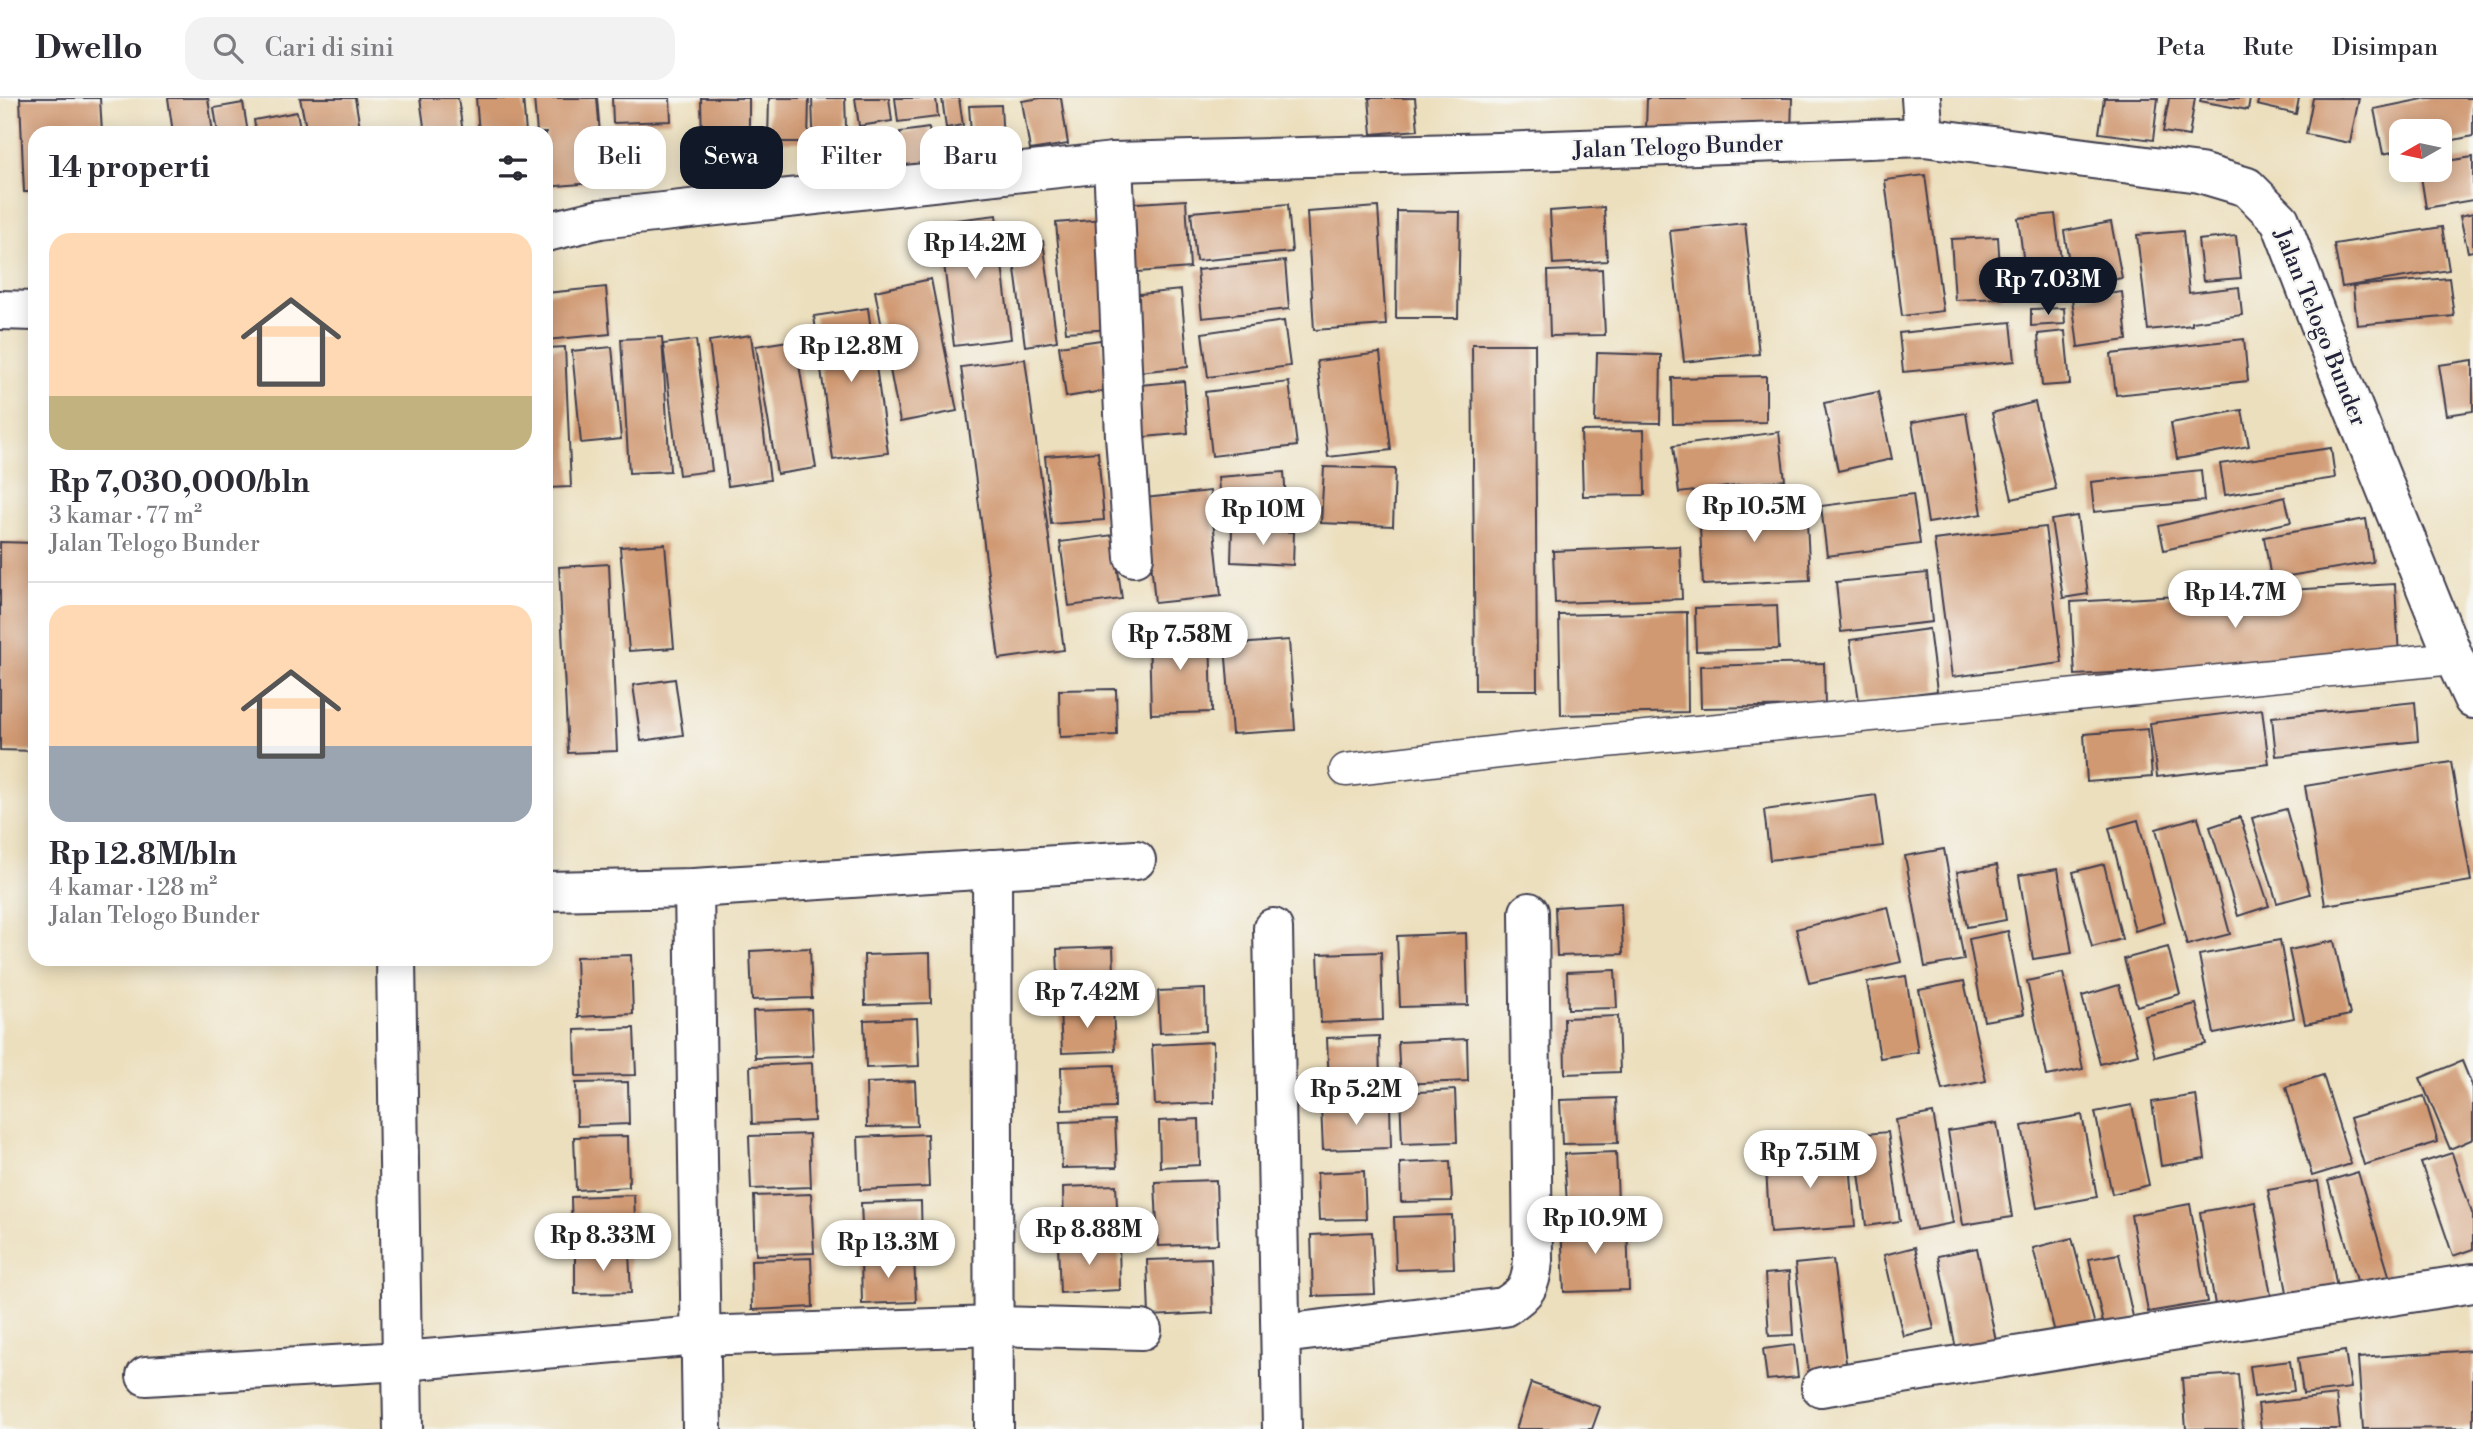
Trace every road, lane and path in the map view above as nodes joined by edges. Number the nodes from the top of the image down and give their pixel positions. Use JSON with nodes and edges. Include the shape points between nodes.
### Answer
{"nodes":[{"id":1,"x":1922,"y":98,"type":"edge"},
{"id":2,"x":1924,"y":137,"type":"junction"},
{"id":3,"x":1112,"y":162,"type":"junction"},
{"id":4,"x":553,"y":230,"type":"edge"},
{"id":5,"x":0,"y":310,"type":"edge"},
{"id":6,"x":28,"y":312,"type":"edge"},
{"id":7,"x":1134,"y":557,"type":"dead end"},
{"id":8,"x":2454,"y":658,"type":"junction"},
{"id":9,"x":2473,"y":699,"type":"edge"},
{"id":10,"x":1346,"y":770,"type":"dead end"},
{"id":11,"x":1136,"y":859,"type":"dead end"},
{"id":12,"x":992,"y":869,"type":"junction"},
{"id":13,"x":694,"y":888,"type":"junction"},
{"id":14,"x":553,"y":891,"type":"edge"},
{"id":15,"x":1529,"y":912,"type":"dead end"},
{"id":16,"x":1273,"y":928,"type":"dead end"},
{"id":17,"x":396,"y":966,"type":"edge"},
{"id":18,"x":2473,"y":1283,"type":"edge"},
{"id":19,"x":994,"y":1326,"type":"junction"},
{"id":20,"x":1142,"y":1330,"type":"dead end"},
{"id":21,"x":1282,"y":1334,"type":"junction"},
{"id":22,"x":699,"y":1336,"type":"junction"},
{"id":23,"x":402,"y":1360,"type":"junction"},
{"id":24,"x":146,"y":1376,"type":"dead end"},
{"id":25,"x":1821,"y":1387,"type":"dead end"},
{"id":26,"x":403,"y":1429,"type":"edge"},
{"id":27,"x":702,"y":1429,"type":"edge"},
{"id":28,"x":994,"y":1429,"type":"edge"},
{"id":29,"x":1282,"y":1429,"type":"edge"}],
"edges":[{"from":1,"to":2,"type":"street"},
{"from":2,"to":3,"type":"street","name":"Jalan Telogo Bunder"},
{"from":2,"to":8,"type":"street","name":"Jalan Telogo Bunder","via":[[2200,173],[2247,187],[2280,220]]},
{"from":3,"to":4,"type":"street","name":"Jalan Telogo Bunder","via":[[600,219]]},
{"from":3,"to":7,"type":"street"},
{"from":5,"to":6,"type":"street"},
{"from":8,"to":9,"type":"street","name":"Jalan Telogo Bunder"},
{"from":8,"to":10,"type":"lane"},
{"from":11,"to":12,"type":"street"},
{"from":12,"to":13,"type":"street"},
{"from":12,"to":19,"type":"street"},
{"from":13,"to":14,"type":"street"},
{"from":13,"to":22,"type":"street"},
{"from":15,"to":21,"type":"street","via":[[1533,1259],[1531,1279],[1522,1296],[1504,1307]]},
{"from":16,"to":21,"type":"street"},
{"from":17,"to":23,"type":"street"},
{"from":18,"to":25,"type":"street"},
{"from":19,"to":20,"type":"street"},
{"from":19,"to":22,"type":"street"},
{"from":19,"to":28,"type":"street"},
{"from":21,"to":29,"type":"street"},
{"from":22,"to":23,"type":"street"},
{"from":22,"to":27,"type":"street"},
{"from":23,"to":24,"type":"street"},
{"from":23,"to":26,"type":"street"}]}
